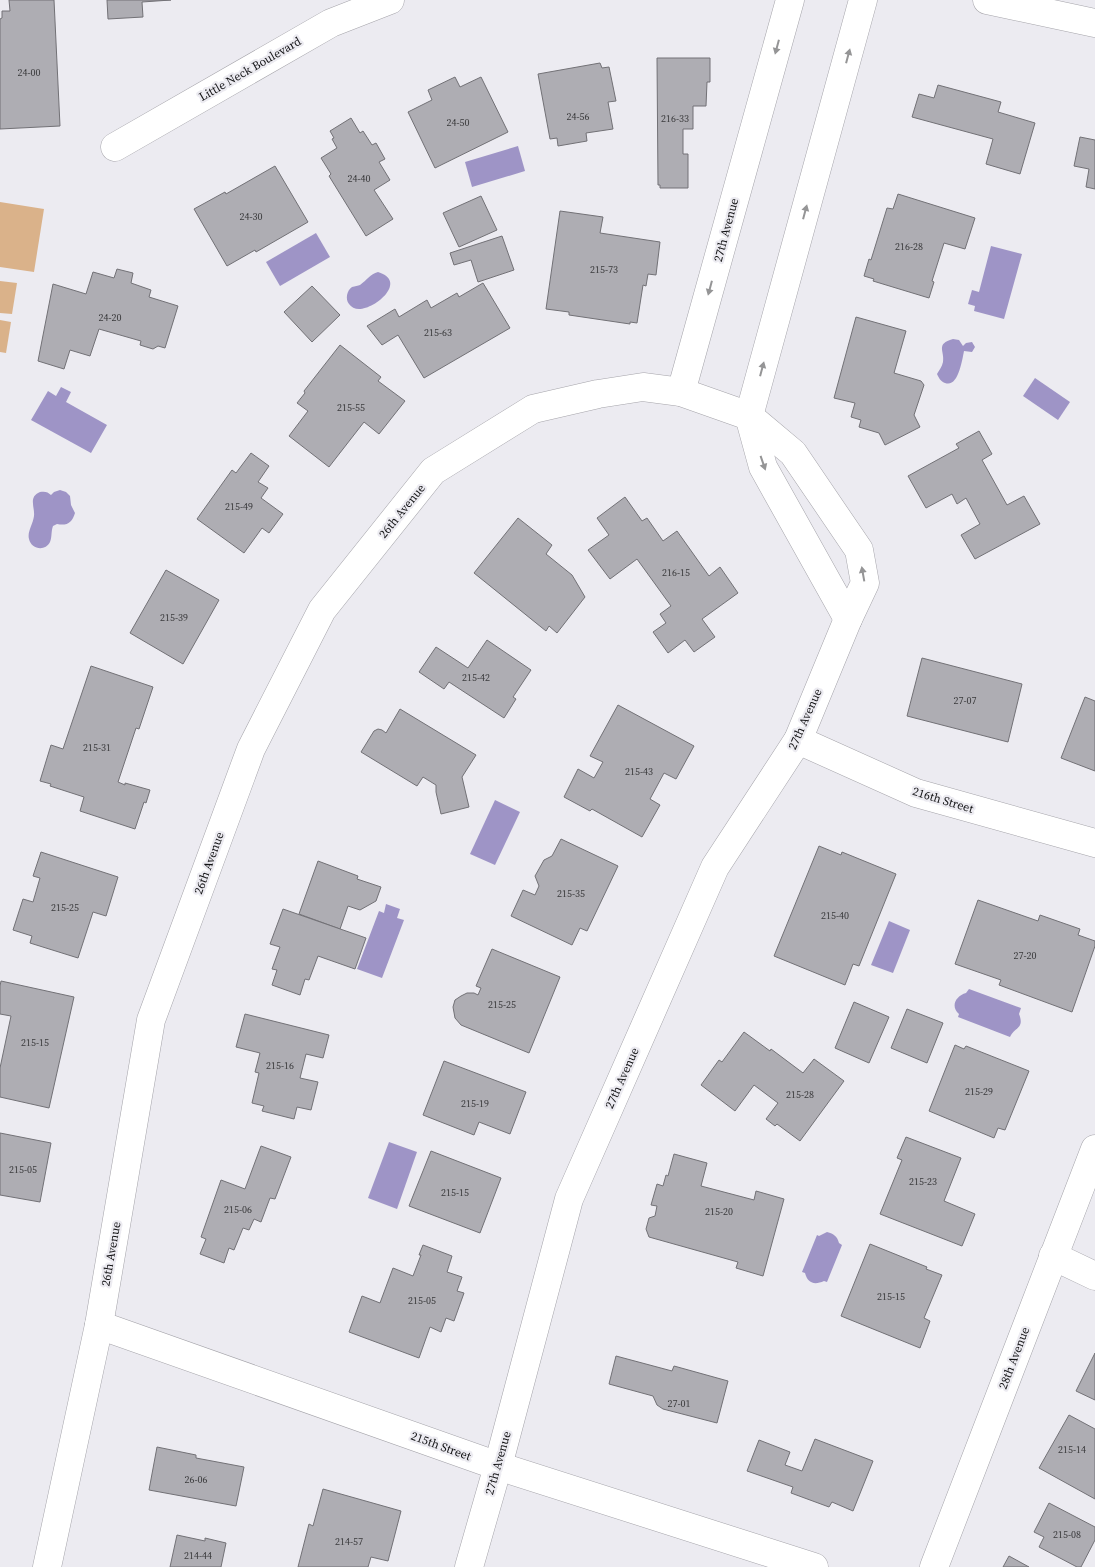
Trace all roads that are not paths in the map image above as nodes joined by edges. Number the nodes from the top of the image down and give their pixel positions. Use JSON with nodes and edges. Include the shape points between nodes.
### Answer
{"nodes":[{"id":1,"x":390,"y":0,"type":"edge"},
{"id":2,"x":790,"y":0,"type":"edge"},
{"id":3,"x":863,"y":0,"type":"edge"},
{"id":4,"x":988,"y":0,"type":"edge"},
{"id":5,"x":1095,"y":23,"type":"edge"},
{"id":6,"x":115,"y":147,"type":"dead end"},
{"id":7,"x":681,"y":392,"type":"junction"},
{"id":8,"x":749,"y":416,"type":"junction"},
{"id":9,"x":848,"y":619,"type":"junction"},
{"id":10,"x":798,"y":740,"type":"junction"},
{"id":11,"x":1095,"y":843,"type":"edge"},
{"id":12,"x":1095,"y":1149,"type":"edge"},
{"id":13,"x":1053,"y":1256,"type":"junction"},
{"id":14,"x":1095,"y":1276,"type":"edge"},
{"id":15,"x":99,"y":1325,"type":"junction"},
{"id":16,"x":498,"y":1466,"type":"junction"},
{"id":17,"x":47,"y":1567,"type":"edge"},
{"id":18,"x":469,"y":1567,"type":"edge"},
{"id":19,"x":814,"y":1567,"type":"edge"},
{"id":20,"x":934,"y":1567,"type":"edge"}],
"edges":[{"from":1,"to":6,"type":"street","name":"Little Neck Boulevard","via":[[331,23]]},
{"from":2,"to":7,"type":"street","name":"27th Avenue","one_way":true},
{"from":8,"to":3,"type":"street","one_way":true},
{"from":4,"to":5,"type":"street"},
{"from":7,"to":8,"type":"street","name":"27th Avenue"},
{"from":7,"to":15,"type":"street","name":"26th Avenue","via":[[643,387],[532,408],[434,471],[322,610],[251,749],[151,1020]]},
{"from":8,"to":9,"type":"street","one_way":true,"via":[[763,467]]},
{"from":9,"to":8,"type":"street","name":"27th Avenue","one_way":true,"via":[[864,583],[858,550],[793,453]]},
{"from":9,"to":10,"type":"street","name":"27th Avenue"},
{"from":10,"to":11,"type":"street","name":"216th Street","via":[[916,793]]},
{"from":10,"to":16,"type":"street","name":"27th Avenue","via":[[715,867],[570,1199]]},
{"from":12,"to":13,"type":"street","name":"28th Avenue"},
{"from":13,"to":14,"type":"street"},
{"from":13,"to":20,"type":"street","name":"28th Avenue"},
{"from":15,"to":16,"type":"street","name":"215th Street"},
{"from":15,"to":17,"type":"street","name":"26th Avenue"},
{"from":16,"to":18,"type":"street","name":"27th Avenue"},
{"from":16,"to":19,"type":"street","name":"215th Street"}]}
